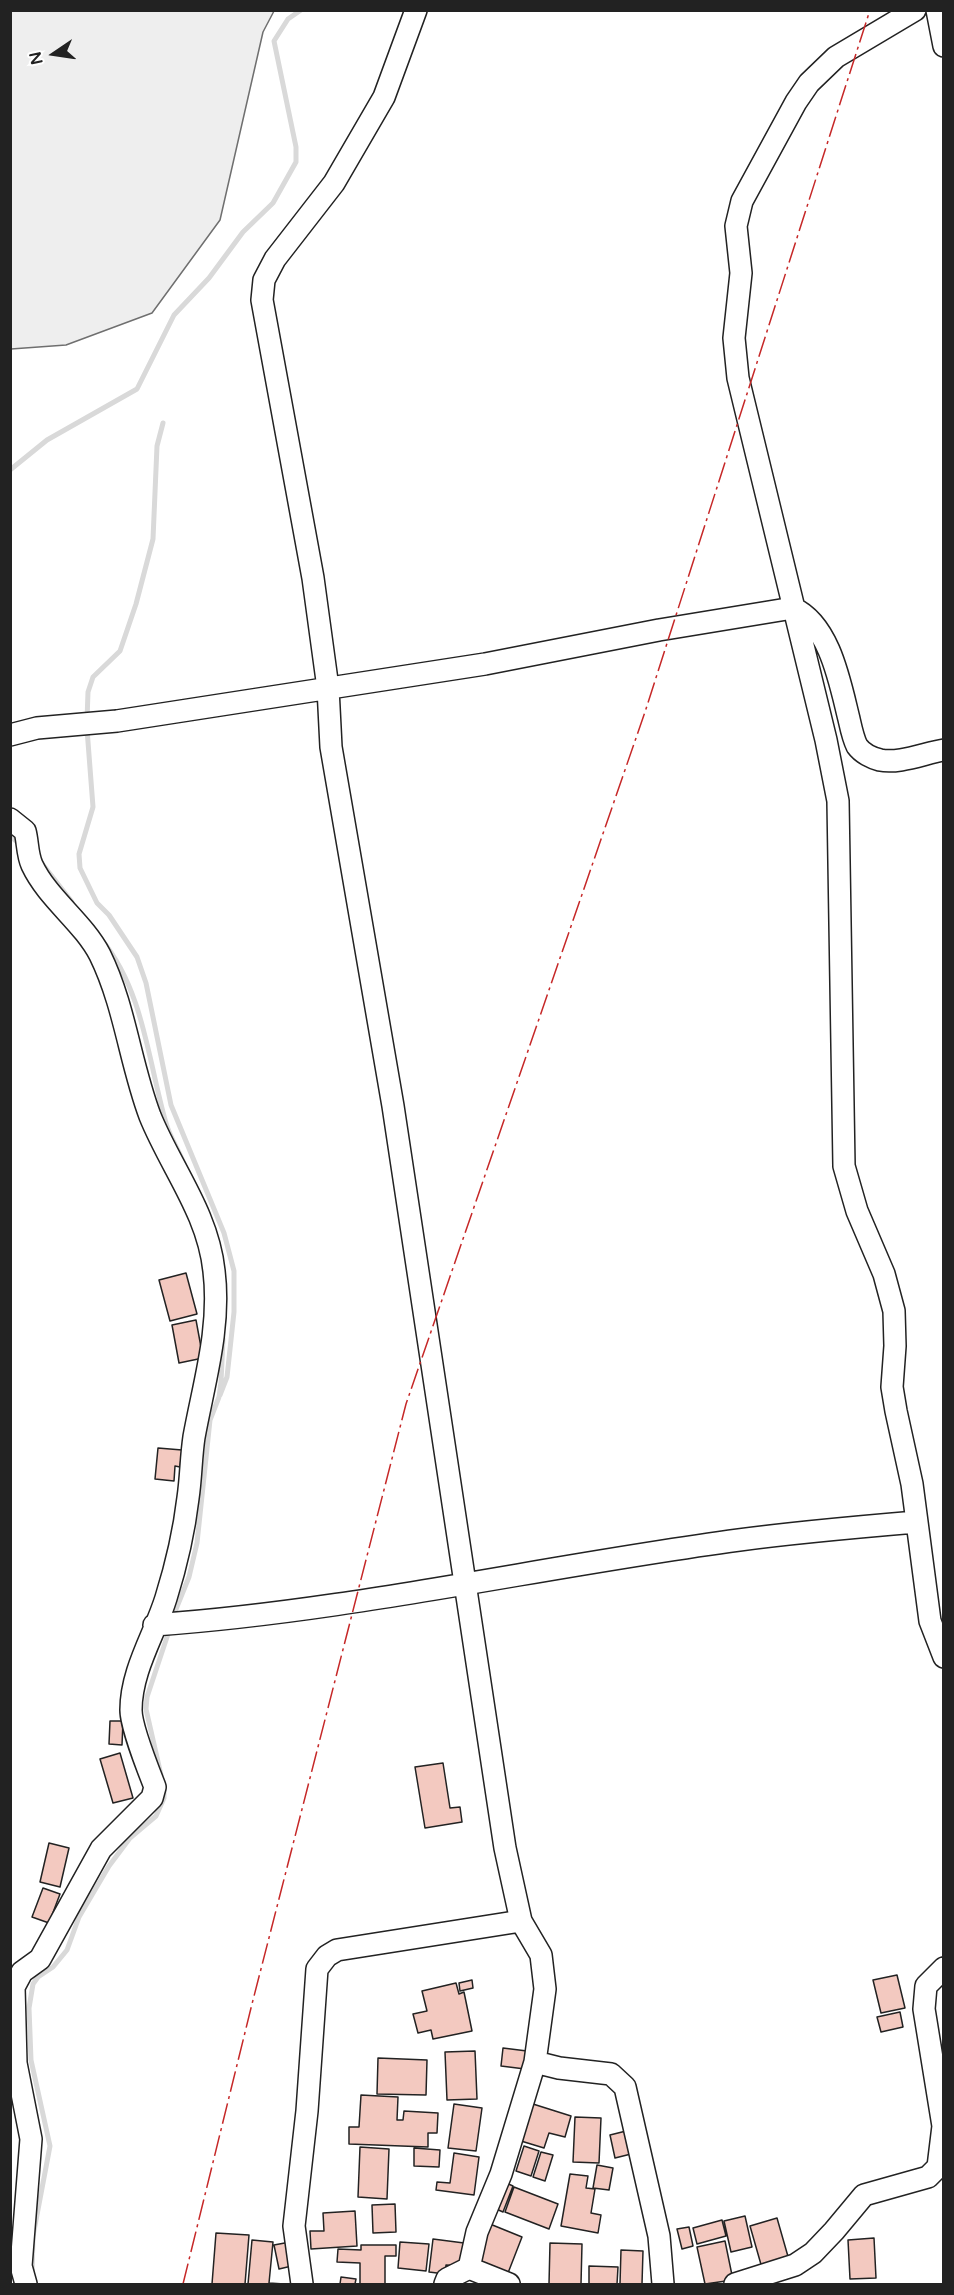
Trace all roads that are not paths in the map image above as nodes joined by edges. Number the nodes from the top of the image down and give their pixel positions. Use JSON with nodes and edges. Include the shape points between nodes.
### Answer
{"nodes":[{"id":1,"x":416,"y":10,"type":"edge"},
{"id":2,"x":915,"y":10,"type":"edge"},
{"id":3,"x":937,"y":10,"type":"edge"},
{"id":4,"x":944,"y":46,"type":"edge"},
{"id":5,"x":793,"y":608,"type":"junction"},
{"id":6,"x":328,"y":688,"type":"junction"},
{"id":7,"x":10,"y":735,"type":"edge"},
{"id":8,"x":944,"y":750,"type":"edge"},
{"id":9,"x":10,"y":819,"type":"edge"},
{"id":10,"x":916,"y":1522,"type":"junction"},
{"id":11,"x":466,"y":1584,"type":"junction"},
{"id":12,"x":154,"y":1625,"type":"junction"},
{"id":13,"x":944,"y":1657,"type":"edge"},
{"id":14,"x":521,"y":1921,"type":"junction"},
{"id":15,"x":944,"y":1968,"type":"edge"},
{"id":16,"x":535,"y":2062,"type":"junction"},
{"id":17,"x":942,"y":2156,"type":"edge"},
{"id":18,"x":469,"y":2268,"type":"junction"},
{"id":19,"x":26,"y":2284,"type":"edge"},
{"id":20,"x":302,"y":2284,"type":"edge"},
{"id":21,"x":445,"y":2284,"type":"edge"},
{"id":22,"x":509,"y":2284,"type":"edge"},
{"id":23,"x":663,"y":2284,"type":"edge"},
{"id":24,"x":735,"y":2284,"type":"edge"}],
"edges":[{"from":1,"to":6,"type":"street","via":[[384,97],[334,183],[274,259],[262,285]]},
{"from":2,"to":5,"type":"street","via":[[836,57],[809,83],[738,211],[736,235],[741,273],[734,338],[736,365]]},
{"from":3,"to":4,"type":"street"},
{"from":5,"to":6,"type":"street"},
{"from":5,"to":8,"type":"street","via":[[805,614],[819,633],[832,662],[852,734],[863,751],[874,758],[891,760]]},
{"from":5,"to":10,"type":"street","via":[[838,801],[844,1166],[894,1311],[892,1387]]},
{"from":6,"to":7,"type":"street"},
{"from":6,"to":11,"type":"street","via":[[331,747],[393,1106]]},
{"from":9,"to":12,"type":"street","via":[[25,831],[28,856],[39,877],[99,955],[117,996],[150,1113],[202,1219],[214,1268],[212,1353],[194,1440],[188,1501],[165,1600]]},
{"from":10,"to":11,"type":"street","via":[[738,1540]]},
{"from":10,"to":13,"type":"street","via":[[930,1621]]},
{"from":11,"to":12,"type":"street","via":[[214,1621]]},
{"from":11,"to":14,"type":"street","via":[[505,1848]]},
{"from":12,"to":19,"type":"street","via":[[130,1707],[155,1787],[152,1798],[101,1849],[40,1959],[22,1972],[14,1987],[16,2063],[31,2139],[21,2266]]},
{"from":14,"to":16,"type":"street","via":[[541,1955],[545,1974]]},
{"from":14,"to":20,"type":"street","via":[[344,1949],[327,1956],[317,1968],[294,2226]]},
{"from":15,"to":17,"type":"street","via":[[926,1986],[924,2009],[943,2126]]},
{"from":16,"to":18,"type":"street","via":[[501,2174],[477,2232]]},
{"from":16,"to":23,"type":"street","via":[[611,2074],[625,2087],[659,2236]]},
{"from":17,"to":24,"type":"street","via":[[928,2177],[864,2195],[834,2231],[795,2265]]},
{"from":18,"to":21,"type":"street","via":[[447,2279]]},
{"from":18,"to":22,"type":"street"}]}
